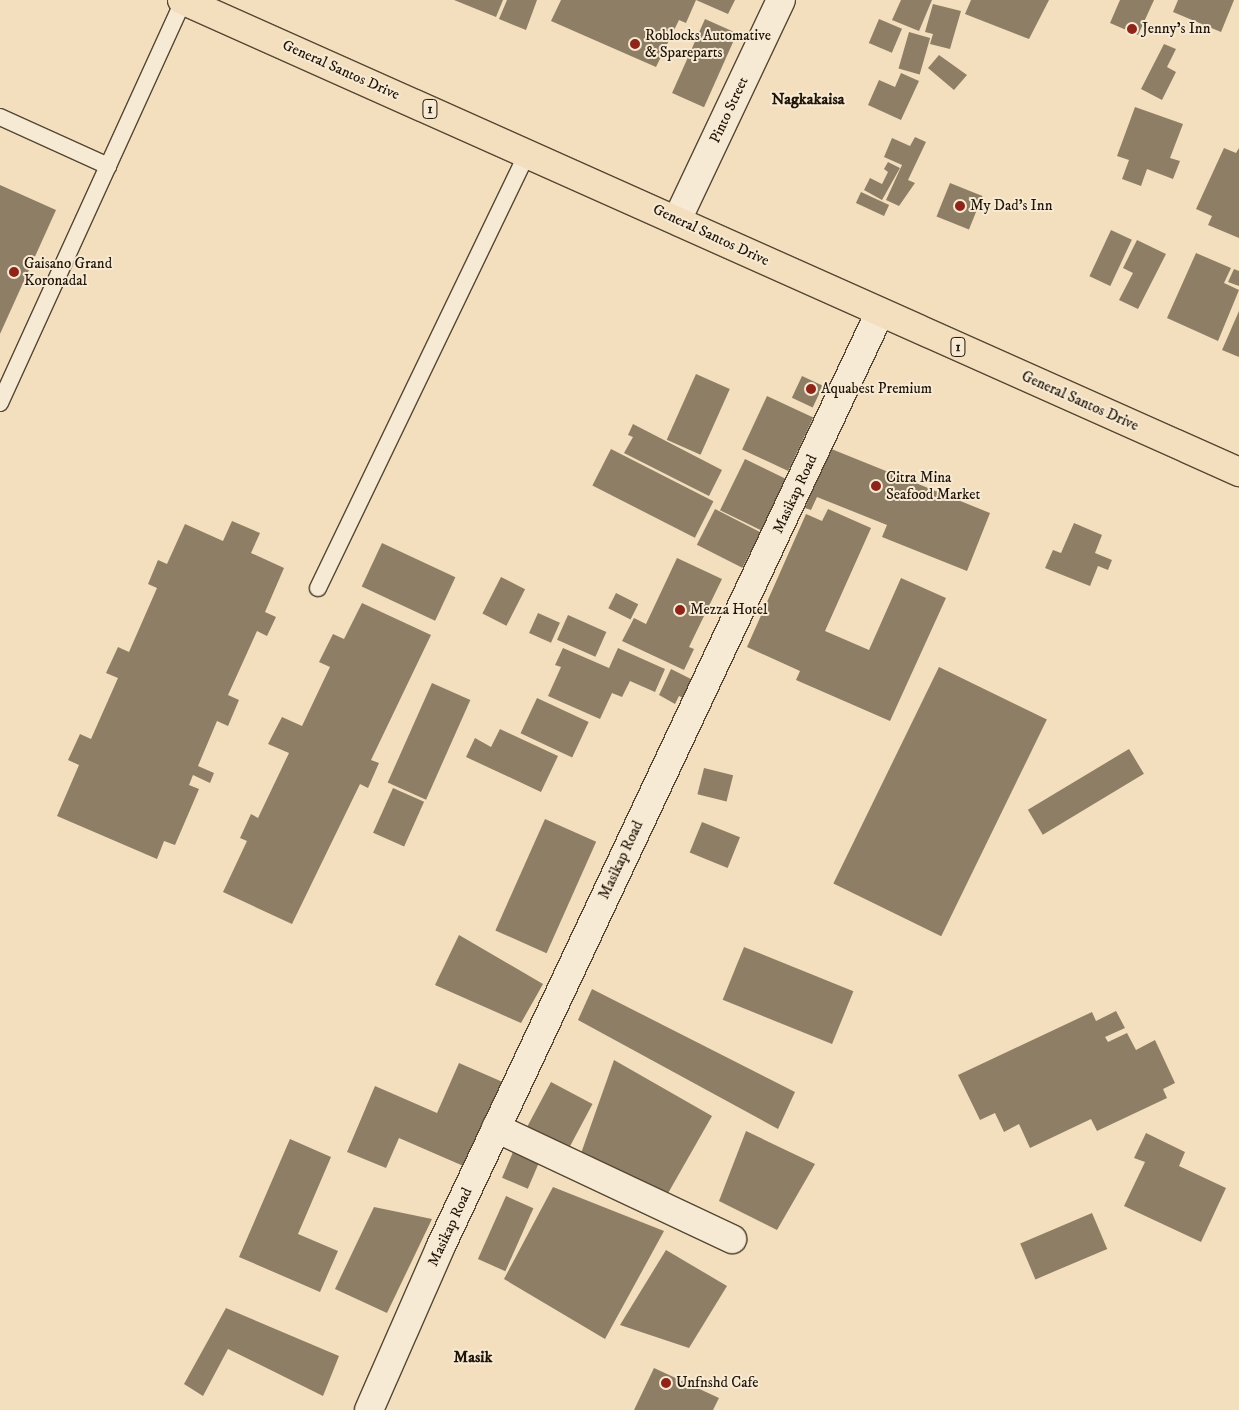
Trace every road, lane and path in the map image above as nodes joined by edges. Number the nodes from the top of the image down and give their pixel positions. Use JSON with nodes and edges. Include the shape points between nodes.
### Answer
{"nodes":[{"id":1,"x":183,"y":0,"type":"edge"},
{"id":2,"x":782,"y":0,"type":"edge"},
{"id":3,"x":0,"y":117,"type":"edge"},
{"id":4,"x":528,"y":152,"type":"junction"},
{"id":5,"x":108,"y":166,"type":"junction"},
{"id":6,"x":677,"y":220,"type":"junction"},
{"id":7,"x":880,"y":312,"type":"junction"},
{"id":8,"x":0,"y":403,"type":"edge"},
{"id":9,"x":1239,"y":472,"type":"edge"},
{"id":10,"x":318,"y":588,"type":"dead end"},
{"id":11,"x":496,"y":1128,"type":"junction"},
{"id":12,"x":732,"y":1239,"type":"dead end"},
{"id":13,"x":369,"y":1410,"type":"edge"}],
"edges":[{"from":1,"to":4,"type":"highway","name":"General Santos Drive","number":"1"},
{"from":1,"to":5,"type":"lane"},
{"from":2,"to":6,"type":"street","name":"Pinto Street"},
{"from":3,"to":5,"type":"lane"},
{"from":4,"to":6,"type":"highway","name":"General Santos Drive","number":"1"},
{"from":4,"to":10,"type":"lane"},
{"from":5,"to":8,"type":"lane"},
{"from":6,"to":7,"type":"highway","name":"General Santos Drive","number":"1"},
{"from":7,"to":9,"type":"highway","name":"General Santos Drive","number":"1"},
{"from":7,"to":11,"type":"street","name":"Masikap Road"},
{"from":11,"to":12,"type":"street"},
{"from":11,"to":13,"type":"street","name":"Masikap Road"}]}
